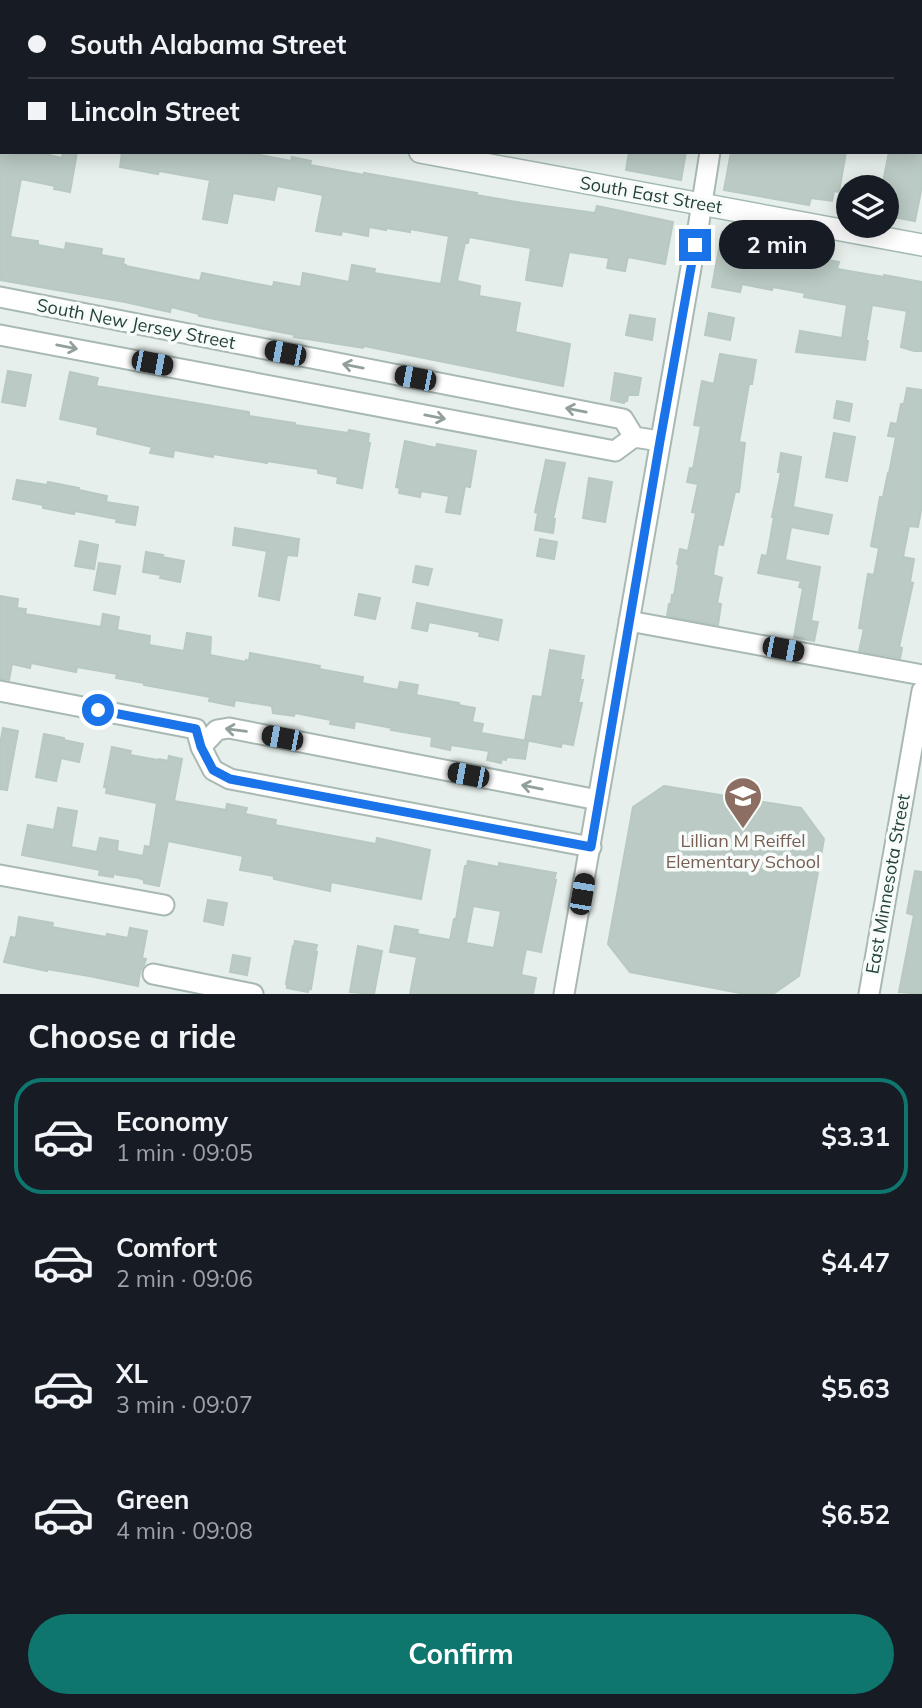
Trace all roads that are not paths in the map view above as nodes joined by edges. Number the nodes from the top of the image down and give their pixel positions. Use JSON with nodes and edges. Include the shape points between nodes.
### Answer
{"nodes":[{"id":1,"x":431,"y":154,"type":"edge"},
{"id":2,"x":710,"y":154,"type":"edge"},
{"id":3,"x":702,"y":204,"type":"junction"},
{"id":4,"x":922,"y":245,"type":"edge"},
{"id":5,"x":0,"y":297,"type":"edge"},
{"id":6,"x":0,"y":335,"type":"edge"},
{"id":7,"x":634,"y":436,"type":"junction"},
{"id":8,"x":660,"y":441,"type":"junction"},
{"id":9,"x":629,"y":621,"type":"junction"},
{"id":10,"x":922,"y":676,"type":"edge"},
{"id":11,"x":0,"y":691,"type":"edge"},
{"id":12,"x":922,"y":691,"type":"edge"},
{"id":13,"x":201,"y":747,"type":"junction"},
{"id":14,"x":598,"y":800,"type":"junction"},
{"id":15,"x":591,"y":847,"type":"junction"},
{"id":16,"x":0,"y":875,"type":"edge"},
{"id":17,"x":164,"y":905,"type":"dead end"},
{"id":18,"x":152,"y":974,"type":"dead end"},
{"id":19,"x":253,"y":994,"type":"edge"},
{"id":20,"x":564,"y":994,"type":"edge"},
{"id":21,"x":869,"y":994,"type":"edge"}],
"edges":[{"from":1,"to":3,"type":"main road","name":"South East Street"},
{"from":2,"to":3,"type":"street"},
{"from":3,"to":4,"type":"main road","name":"South East Street"},
{"from":3,"to":8,"type":"street"},
{"from":7,"to":5,"type":"street","name":"South New Jersey Street","one_way":true,"via":[[623,419]]},
{"from":6,"to":7,"type":"street","name":"South New Jersey Street","one_way":true,"via":[[615,451]]},
{"from":7,"to":8,"type":"street","name":"South New Jersey Street"},
{"from":8,"to":9,"type":"street"},
{"from":9,"to":10,"type":"street"},
{"from":9,"to":14,"type":"street"},
{"from":11,"to":13,"type":"street","via":[[196,729]]},
{"from":12,"to":21,"type":"street","name":"East Minnesota Street"},
{"from":14,"to":13,"type":"street","one_way":true,"via":[[229,728],[217,730]]},
{"from":13,"to":15,"type":"street","via":[[213,770],[230,779]]},
{"from":14,"to":15,"type":"street"},
{"from":15,"to":20,"type":"street"},
{"from":16,"to":17,"type":"street"},
{"from":18,"to":19,"type":"street"}]}
